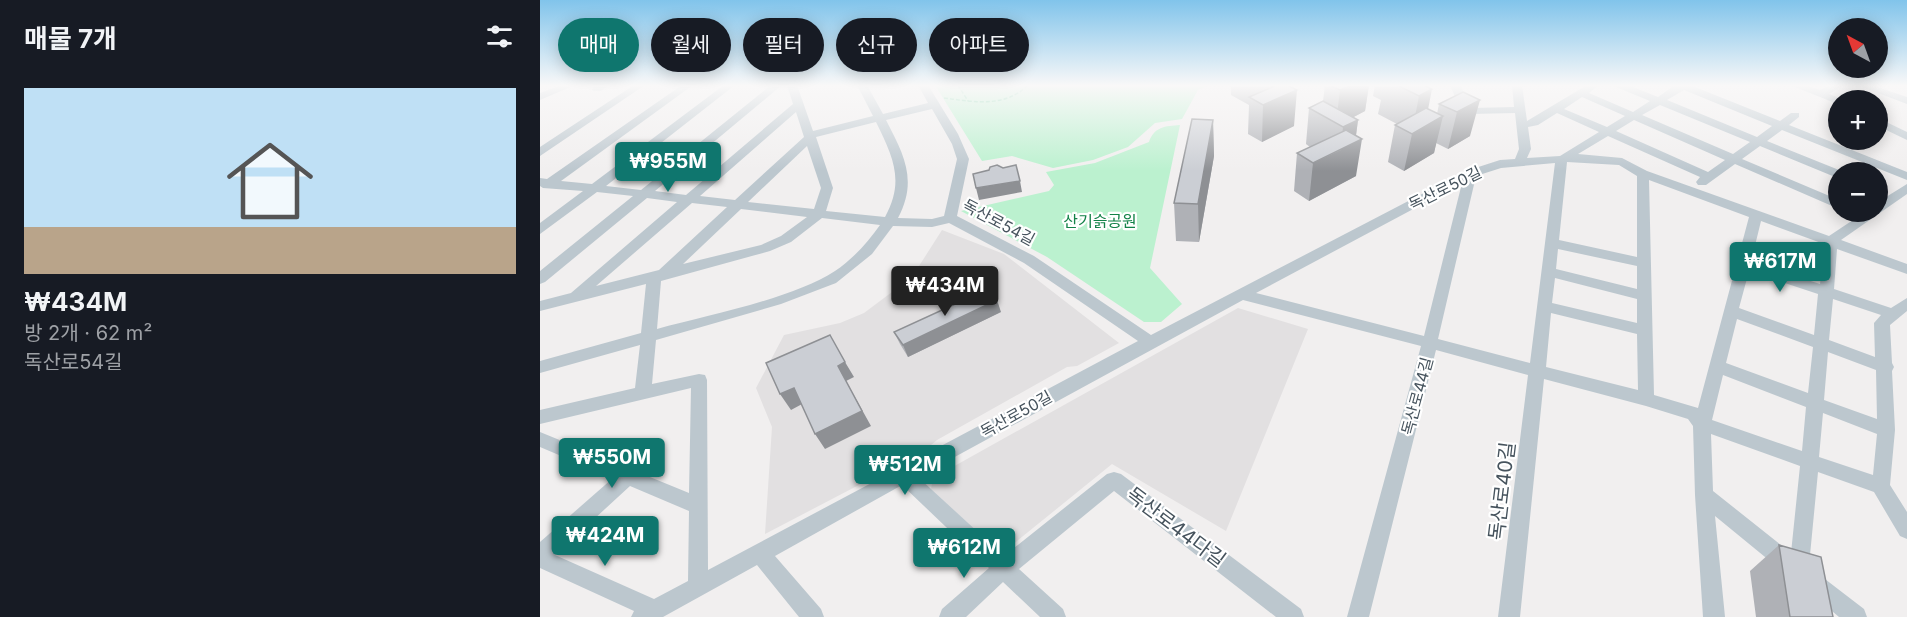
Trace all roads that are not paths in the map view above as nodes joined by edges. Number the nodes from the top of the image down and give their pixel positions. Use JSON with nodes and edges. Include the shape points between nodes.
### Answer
{"nodes":[{"id":1,"x":597,"y":114,"type":"edge"},
{"id":2,"x":646,"y":114,"type":"edge"},
{"id":3,"x":692,"y":114,"type":"edge"},
{"id":4,"x":742,"y":114,"type":"edge"},
{"id":5,"x":787,"y":114,"type":"edge"},
{"id":6,"x":802,"y":114,"type":"edge"},
{"id":7,"x":877,"y":114,"type":"edge"},
{"id":8,"x":888,"y":114,"type":"edge"},
{"id":9,"x":939,"y":114,"type":"edge"},
{"id":10,"x":1521,"y":114,"type":"edge"},
{"id":11,"x":1548,"y":114,"type":"edge"},
{"id":12,"x":1567,"y":114,"type":"edge"},
{"id":13,"x":1628,"y":114,"type":"edge"},
{"id":14,"x":1636,"y":114,"type":"edge"},
{"id":15,"x":1692,"y":114,"type":"edge"},
{"id":16,"x":1753,"y":114,"type":"edge"},
{"id":17,"x":1795,"y":115,"type":"dead end"},
{"id":18,"x":1633,"y":116,"type":"junction"},
{"id":19,"x":879,"y":118,"type":"junction"},
{"id":20,"x":1522,"y":125,"type":"junction"},
{"id":21,"x":1781,"y":125,"type":"junction"},
{"id":22,"x":1888,"y":126,"type":"edge"},
{"id":23,"x":1607,"y":131,"type":"junction"},
{"id":24,"x":809,"y":136,"type":"junction"},
{"id":25,"x":1907,"y":136,"type":"edge"},
{"id":26,"x":1758,"y":141,"type":"junction"},
{"id":27,"x":540,"y":152,"type":"edge"},
{"id":28,"x":1734,"y":159,"type":"junction"},
{"id":29,"x":1561,"y":160,"type":"junction"},
{"id":30,"x":1519,"y":163,"type":"junction"},
{"id":31,"x":1828,"y":170,"type":"edge"},
{"id":32,"x":1470,"y":174,"type":"junction"},
{"id":33,"x":1643,"y":174,"type":"junction"},
{"id":34,"x":1907,"y":176,"type":"edge"},
{"id":35,"x":1710,"y":177,"type":"junction"},
{"id":36,"x":543,"y":185,"type":"edge"},
{"id":37,"x":595,"y":188,"type":"junction"},
{"id":38,"x":1907,"y":188,"type":"edge"},
{"id":39,"x":1690,"y":191,"type":"junction"},
{"id":40,"x":643,"y":194,"type":"junction"},
{"id":41,"x":1888,"y":194,"type":"edge"},
{"id":42,"x":1894,"y":197,"type":"junction"},
{"id":43,"x":686,"y":199,"type":"junction"},
{"id":44,"x":1828,"y":200,"type":"edge"},
{"id":45,"x":1888,"y":201,"type":"edge"},
{"id":46,"x":736,"y":205,"type":"junction"},
{"id":47,"x":1756,"y":214,"type":"junction"},
{"id":48,"x":818,"y":215,"type":"junction"},
{"id":49,"x":950,"y":218,"type":"junction"},
{"id":50,"x":889,"y":222,"type":"junction"},
{"id":51,"x":1854,"y":222,"type":"edge"},
{"id":52,"x":540,"y":230,"type":"edge"},
{"id":53,"x":1831,"y":241,"type":"junction"},
{"id":54,"x":1552,"y":243,"type":"junction"},
{"id":55,"x":1644,"y":263,"type":"junction"},
{"id":56,"x":1743,"y":264,"type":"junction"},
{"id":57,"x":1907,"y":269,"type":"edge"},
{"id":58,"x":1548,"y":272,"type":"junction"},
{"id":59,"x":658,"y":277,"type":"junction"},
{"id":60,"x":540,"y":279,"type":"edge"},
{"id":61,"x":1826,"y":291,"type":"junction"},
{"id":62,"x":1241,"y":294,"type":"junction"},
{"id":63,"x":1645,"y":296,"type":"junction"},
{"id":64,"x":575,"y":297,"type":"junction"},
{"id":65,"x":1907,"y":303,"type":"edge"},
{"id":66,"x":540,"y":306,"type":"edge"},
{"id":67,"x":1544,"y":306,"type":"junction"},
{"id":68,"x":1731,"y":311,"type":"junction"},
{"id":69,"x":1891,"y":313,"type":"junction"},
{"id":70,"x":1646,"y":331,"type":"junction"},
{"id":71,"x":648,"y":337,"type":"junction"},
{"id":72,"x":1150,"y":342,"type":"junction"},
{"id":73,"x":1431,"y":342,"type":"junction"},
{"id":74,"x":1821,"y":344,"type":"junction"},
{"id":75,"x":1717,"y":366,"type":"junction"},
{"id":76,"x":540,"y":367,"type":"edge"},
{"id":77,"x":1886,"y":367,"type":"junction"},
{"id":78,"x":1537,"y":369,"type":"junction"},
{"id":79,"x":643,"y":392,"type":"junction"},
{"id":80,"x":1646,"y":399,"type":"junction"},
{"id":81,"x":1815,"y":402,"type":"junction"},
{"id":82,"x":540,"y":417,"type":"edge"},
{"id":83,"x":1702,"y":424,"type":"junction"},
{"id":84,"x":1886,"y":430,"type":"junction"},
{"id":85,"x":540,"y":439,"type":"edge"},
{"id":86,"x":1810,"y":462,"type":"junction"},
{"id":87,"x":904,"y":475,"type":"junction"},
{"id":88,"x":628,"y":476,"type":"junction"},
{"id":89,"x":1881,"y":486,"type":"junction"},
{"id":90,"x":1704,"y":495,"type":"junction"},
{"id":91,"x":698,"y":506,"type":"junction"},
{"id":92,"x":1907,"y":530,"type":"edge"},
{"id":93,"x":760,"y":553,"type":"junction"},
{"id":94,"x":540,"y":557,"type":"edge"},
{"id":95,"x":1003,"y":569,"type":"junction"},
{"id":96,"x":1799,"y":572,"type":"junction"},
{"id":97,"x":698,"y":587,"type":"junction"},
{"id":98,"x":1822,"y":590,"type":"junction"},
{"id":99,"x":648,"y":614,"type":"edge"},
{"id":100,"x":813,"y":617,"type":"edge"},
{"id":101,"x":950,"y":617,"type":"edge"},
{"id":102,"x":1054,"y":617,"type":"edge"},
{"id":103,"x":1293,"y":617,"type":"edge"},
{"id":104,"x":1358,"y":617,"type":"edge"},
{"id":105,"x":1509,"y":617,"type":"edge"},
{"id":106,"x":1714,"y":617,"type":"edge"},
{"id":107,"x":1827,"y":617,"type":"edge"},
{"id":108,"x":1856,"y":617,"type":"edge"}],
"edges":[{"from":1,"to":27,"type":"street"},
{"from":2,"to":36,"type":"street"},
{"from":3,"to":37,"type":"street"},
{"from":4,"to":40,"type":"street"},
{"from":5,"to":43,"type":"street"},
{"from":6,"to":24,"type":"street"},
{"from":7,"to":19,"type":"street"},
{"from":8,"to":19,"type":"street"},
{"from":9,"to":49,"type":"street","name":"독산로54길","via":[[963,159],[949,206]]},
{"from":10,"to":20,"type":"street"},
{"from":11,"to":20,"type":"street"},
{"from":12,"to":23,"type":"street"},
{"from":13,"to":18,"type":"street"},
{"from":14,"to":18,"type":"street","name":"독산로50길"},
{"from":15,"to":26,"type":"street"},
{"from":16,"to":21,"type":"street"},
{"from":17,"to":21,"type":"street"},
{"from":18,"to":23,"type":"street","name":"독산로50길"},
{"from":18,"to":28,"type":"street"},
{"from":19,"to":24,"type":"street"},
{"from":19,"to":50,"type":"street","via":[[904,181]]},
{"from":20,"to":30,"type":"street","via":[[1525,149]]},
{"from":21,"to":26,"type":"street"},
{"from":21,"to":34,"type":"street"},
{"from":22,"to":25,"type":"street"},
{"from":23,"to":29,"type":"street","name":"독산로50길"},
{"from":23,"to":35,"type":"street"},
{"from":24,"to":46,"type":"street"},
{"from":24,"to":48,"type":"street","via":[[827,188]]},
{"from":26,"to":28,"type":"street"},
{"from":26,"to":31,"type":"street"},
{"from":28,"to":35,"type":"street"},
{"from":28,"to":44,"type":"street"},
{"from":29,"to":30,"type":"street","name":"독산로50길"},
{"from":29,"to":33,"type":"street","via":[[1608,158]]},
{"from":29,"to":54,"type":"street","name":"독산로40길"},
{"from":30,"to":32,"type":"street","name":"독산로50길","via":[[1500,164]]},
{"from":32,"to":62,"type":"street","name":"독산로50길"},
{"from":32,"to":73,"type":"street","name":"독산로44길"},
{"from":33,"to":39,"type":"street"},
{"from":33,"to":55,"type":"street"},
{"from":35,"to":39,"type":"street"},
{"from":36,"to":37,"type":"street"},
{"from":37,"to":40,"type":"street"},
{"from":37,"to":52,"type":"street"},
{"from":38,"to":42,"type":"street"},
{"from":39,"to":47,"type":"street"},
{"from":40,"to":43,"type":"street"},
{"from":40,"to":60,"type":"street"},
{"from":41,"to":42,"type":"street"},
{"from":42,"to":45,"type":"street"},
{"from":43,"to":46,"type":"street"},
{"from":43,"to":64,"type":"street"},
{"from":46,"to":48,"type":"street"},
{"from":46,"to":59,"type":"street"},
{"from":47,"to":53,"type":"street"},
{"from":47,"to":56,"type":"street"},
{"from":48,"to":50,"type":"street"},
{"from":48,"to":59,"type":"street","via":[[765,249]]},
{"from":49,"to":50,"type":"street","via":[[932,223]]},
{"from":49,"to":72,"type":"street","name":"독산로54길","via":[[1049,270]]},
{"from":50,"to":71,"type":"street","via":[[868,251],[833,279],[767,303]]},
{"from":51,"to":53,"type":"street"},
{"from":53,"to":57,"type":"street"},
{"from":53,"to":61,"type":"street"},
{"from":54,"to":55,"type":"street"},
{"from":54,"to":58,"type":"street","name":"독산로40길"},
{"from":55,"to":63,"type":"street"},
{"from":56,"to":61,"type":"street"},
{"from":56,"to":68,"type":"street"},
{"from":58,"to":63,"type":"street"},
{"from":58,"to":67,"type":"street","name":"독산로40길"},
{"from":59,"to":64,"type":"street"},
{"from":59,"to":71,"type":"street"},
{"from":61,"to":69,"type":"street"},
{"from":61,"to":74,"type":"street"},
{"from":62,"to":72,"type":"street","name":"독산로50길"},
{"from":62,"to":73,"type":"street"},
{"from":63,"to":70,"type":"street"},
{"from":64,"to":66,"type":"street"},
{"from":65,"to":69,"type":"street"},
{"from":67,"to":70,"type":"street"},
{"from":67,"to":78,"type":"street","name":"독산로40길"},
{"from":68,"to":74,"type":"street"},
{"from":68,"to":75,"type":"street"},
{"from":69,"to":77,"type":"street","via":[[1882,323]]},
{"from":70,"to":80,"type":"street"},
{"from":71,"to":76,"type":"street"},
{"from":71,"to":79,"type":"street"},
{"from":72,"to":87,"type":"street","name":"독산로50길"},
{"from":73,"to":78,"type":"street"},
{"from":73,"to":104,"type":"street","name":"독산로44길"},
{"from":74,"to":77,"type":"street"},
{"from":74,"to":81,"type":"street"},
{"from":75,"to":81,"type":"street"},
{"from":75,"to":83,"type":"street"},
{"from":77,"to":84,"type":"street"},
{"from":78,"to":80,"type":"street"},
{"from":78,"to":105,"type":"street","name":"독산로40길"},
{"from":79,"to":82,"type":"street"},
{"from":79,"to":91,"type":"street","via":[[699,380]]},
{"from":80,"to":83,"type":"street","via":[[1694,414]]},
{"from":81,"to":84,"type":"street"},
{"from":81,"to":86,"type":"street"},
{"from":83,"to":86,"type":"street"},
{"from":83,"to":90,"type":"street"},
{"from":84,"to":89,"type":"street"},
{"from":85,"to":88,"type":"street"},
{"from":86,"to":89,"type":"street"},
{"from":86,"to":96,"type":"street"},
{"from":87,"to":93,"type":"street","name":"독산로50길"},
{"from":87,"to":95,"type":"street"},
{"from":88,"to":91,"type":"street"},
{"from":88,"to":94,"type":"street"},
{"from":89,"to":92,"type":"street"},
{"from":90,"to":96,"type":"street"},
{"from":90,"to":106,"type":"street"},
{"from":91,"to":97,"type":"street"},
{"from":93,"to":97,"type":"street","name":"독산로50길"},
{"from":93,"to":100,"type":"street"},
{"from":94,"to":99,"type":"street"},
{"from":95,"to":101,"type":"street"},
{"from":95,"to":102,"type":"street"},
{"from":95,"to":103,"type":"street","name":"독산로44다길","via":[[1114,480]]},
{"from":96,"to":98,"type":"street"},
{"from":97,"to":99,"type":"street","name":"독산로50길"},
{"from":98,"to":107,"type":"street"},
{"from":98,"to":108,"type":"street"}]}
